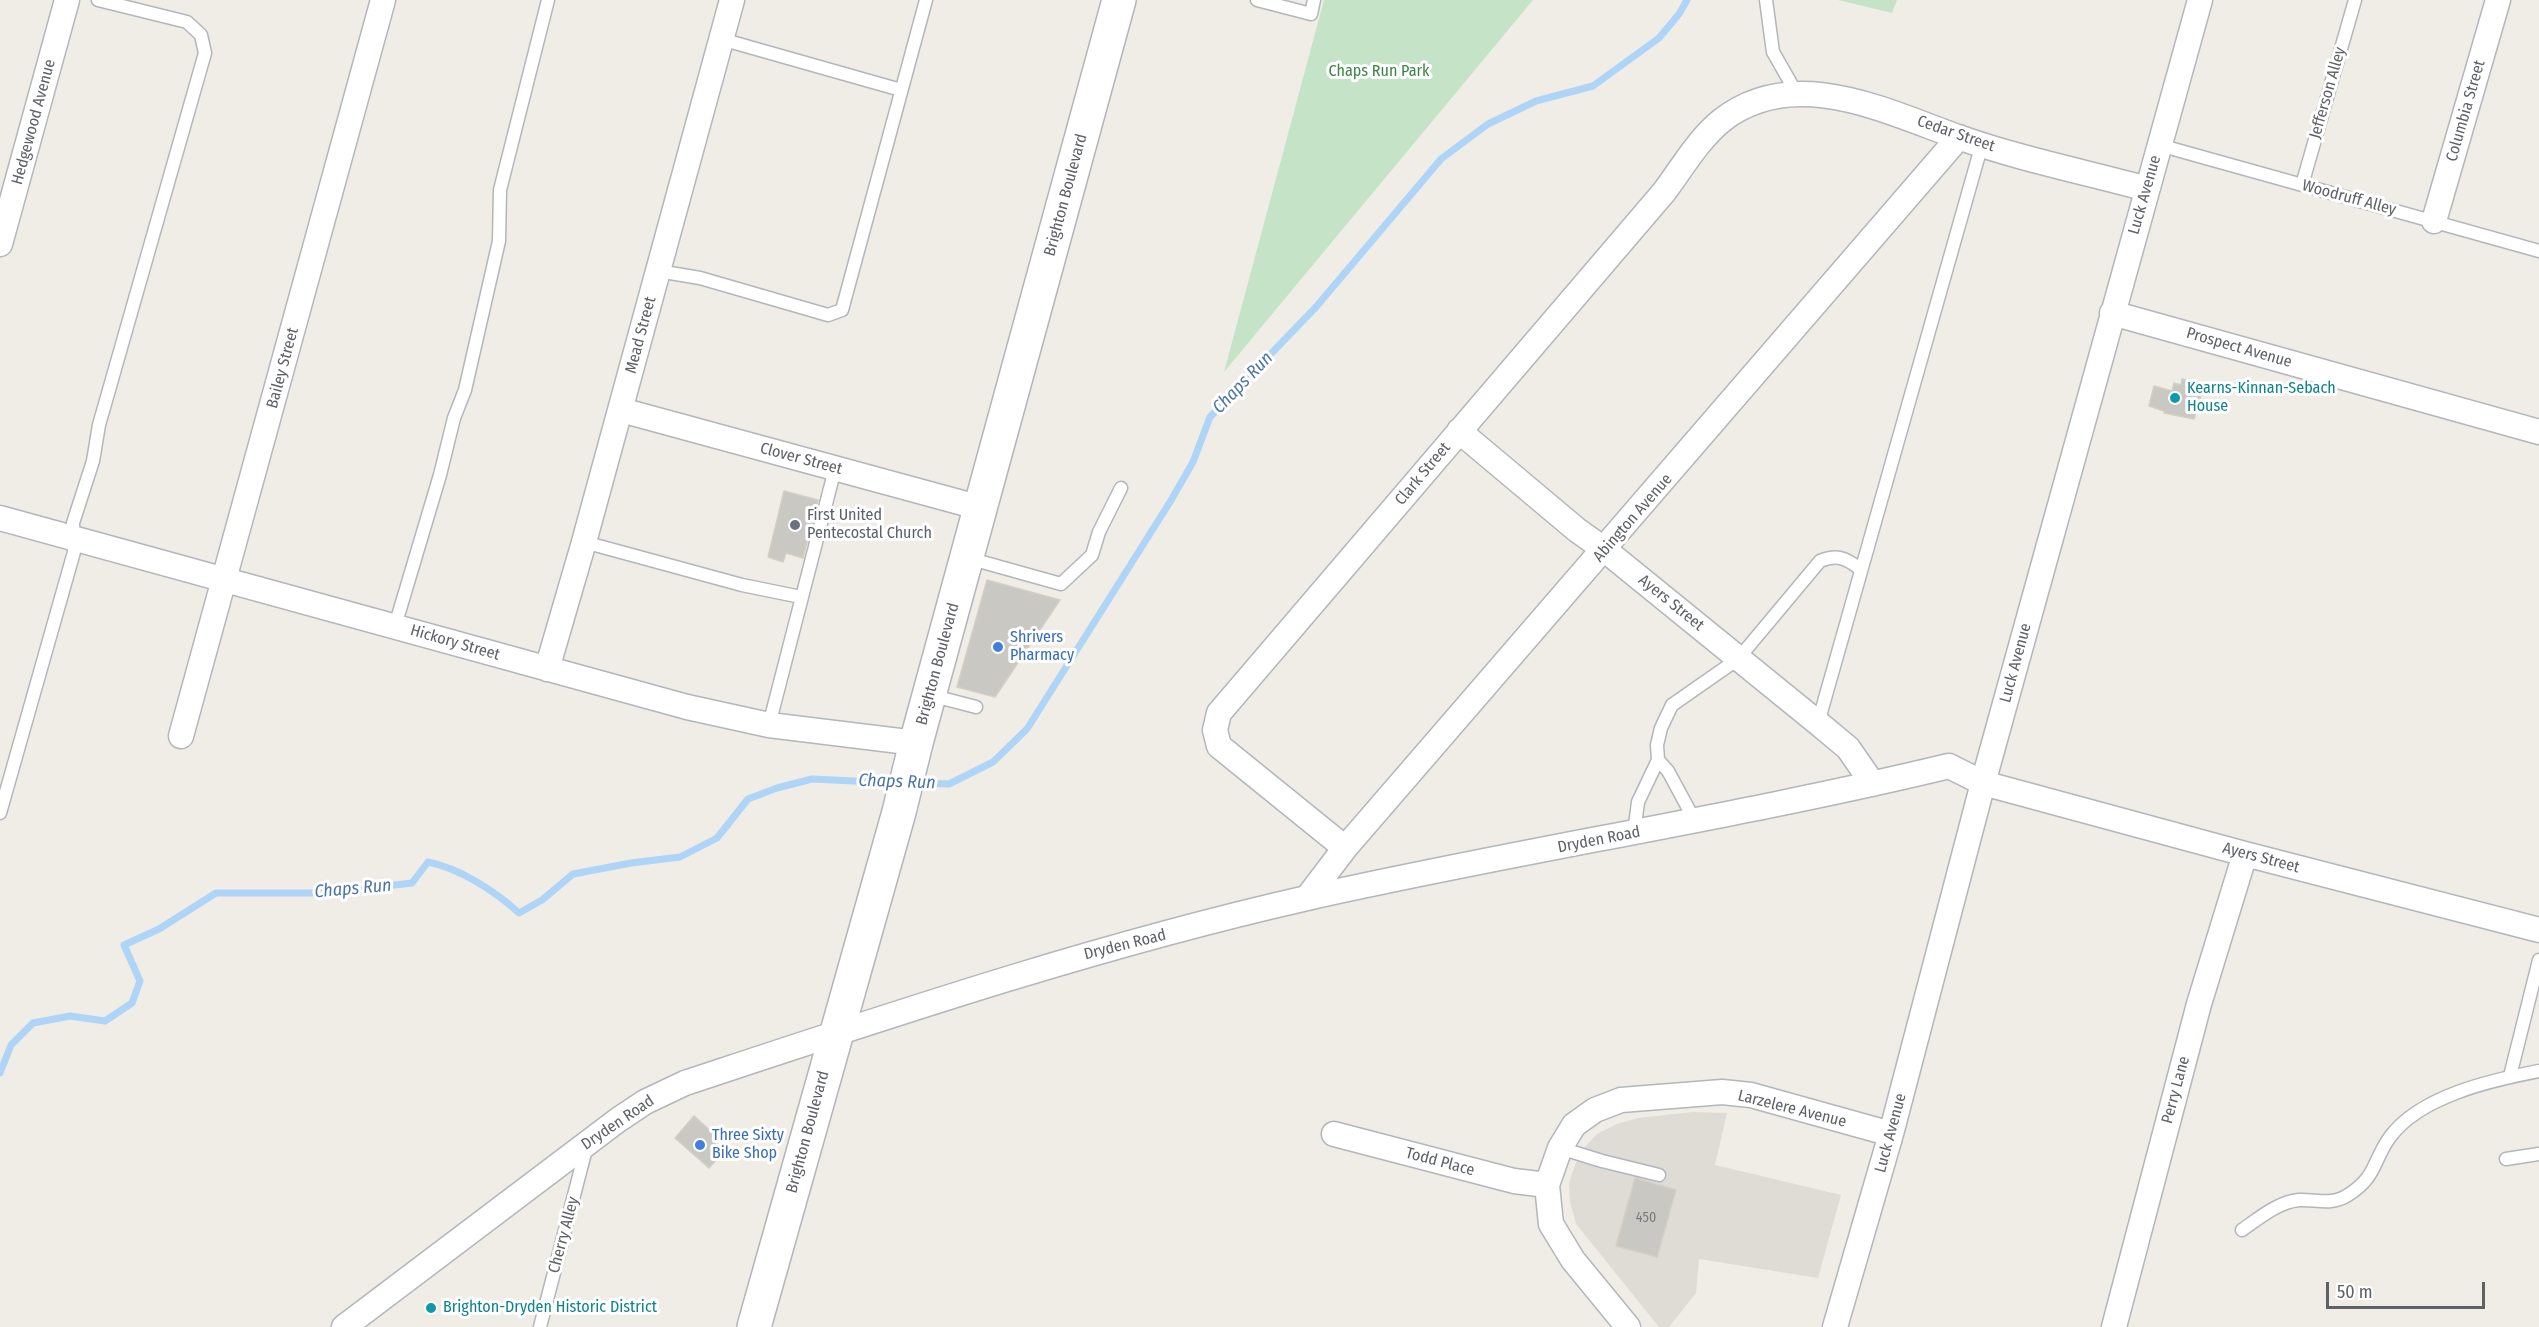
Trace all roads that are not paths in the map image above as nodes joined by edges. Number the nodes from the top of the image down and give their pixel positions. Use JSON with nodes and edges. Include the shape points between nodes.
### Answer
{"nodes":[{"id":1,"x":67,"y":0,"type":"edge"},
{"id":2,"x":98,"y":0,"type":"edge"},
{"id":3,"x":383,"y":0,"type":"edge"},
{"id":4,"x":548,"y":0,"type":"edge"},
{"id":5,"x":732,"y":0,"type":"edge"},
{"id":6,"x":926,"y":0,"type":"edge"},
{"id":7,"x":1119,"y":0,"type":"edge"},
{"id":8,"x":1257,"y":0,"type":"edge"},
{"id":9,"x":1314,"y":0,"type":"edge"},
{"id":10,"x":1766,"y":0,"type":"edge"},
{"id":11,"x":2200,"y":0,"type":"edge"},
{"id":12,"x":2355,"y":0,"type":"edge"},
{"id":13,"x":2498,"y":0,"type":"edge"},
{"id":14,"x":721,"y":39,"type":"junction"},
{"id":15,"x":902,"y":90,"type":"junction"},
{"id":16,"x":1797,"y":94,"type":"junction"},
{"id":17,"x":1764,"y":100,"type":"joint"},
{"id":18,"x":1959,"y":137,"type":"junction"},
{"id":19,"x":1982,"y":144,"type":"junction"},
{"id":20,"x":2159,"y":145,"type":"junction"},
{"id":21,"x":2302,"y":185,"type":"junction"},
{"id":22,"x":2147,"y":189,"type":"junction"},
{"id":23,"x":2434,"y":221,"type":"junction"},
{"id":24,"x":0,"y":244,"type":"edge"},
{"id":25,"x":2539,"y":251,"type":"edge"},
{"id":26,"x":658,"y":271,"type":"junction"},
{"id":27,"x":2112,"y":313,"type":"junction"},
{"id":28,"x":621,"y":410,"type":"junction"},
{"id":29,"x":1459,"y":431,"type":"junction"},
{"id":30,"x":2539,"y":432,"type":"edge"},
{"id":31,"x":835,"y":469,"type":"junction"},
{"id":32,"x":1121,"y":488,"type":"dead end"},
{"id":33,"x":981,"y":508,"type":"junction"},
{"id":34,"x":0,"y":518,"type":"edge"},
{"id":35,"x":74,"y":539,"type":"junction"},
{"id":36,"x":584,"y":542,"type":"junction"},
{"id":37,"x":1605,"y":550,"type":"junction"},
{"id":38,"x":967,"y":557,"type":"junction"},
{"id":39,"x":1860,"y":569,"type":"junction"},
{"id":40,"x":224,"y":581,"type":"junction"},
{"id":41,"x":801,"y":597,"type":"junction"},
{"id":42,"x":395,"y":626,"type":"junction"},
{"id":43,"x":1738,"y":658,"type":"junction"},
{"id":44,"x":547,"y":669,"type":"junction"},
{"id":45,"x":929,"y":694,"type":"junction"},
{"id":46,"x":976,"y":707,"type":"dead end"},
{"id":47,"x":1818,"y":723,"type":"junction"},
{"id":48,"x":769,"y":725,"type":"junction"},
{"id":49,"x":181,"y":736,"type":"dead end"},
{"id":50,"x":914,"y":754,"type":"junction"},
{"id":51,"x":1658,"y":760,"type":"junction"},
{"id":52,"x":1983,"y":783,"type":"junction"},
{"id":53,"x":1873,"y":784,"type":"junction"},
{"id":54,"x":0,"y":813,"type":"edge"},
{"id":55,"x":1695,"y":821,"type":"junction"},
{"id":56,"x":1634,"y":833,"type":"junction"},
{"id":57,"x":1345,"y":848,"type":"junction"},
{"id":58,"x":2246,"y":854,"type":"junction"},
{"id":59,"x":1306,"y":898,"type":"junction"},
{"id":60,"x":2539,"y":930,"type":"edge"},
{"id":61,"x":2539,"y":960,"type":"edge"},
{"id":62,"x":835,"y":1033,"type":"junction"},
{"id":63,"x":2539,"y":1071,"type":"edge"},
{"id":64,"x":2510,"y":1076,"type":"junction"},
{"id":65,"x":1334,"y":1134,"type":"dead end"},
{"id":66,"x":1891,"y":1134,"type":"junction"},
{"id":67,"x":588,"y":1143,"type":"junction"},
{"id":68,"x":1560,"y":1148,"type":"junction"},
{"id":69,"x":2539,"y":1154,"type":"edge"},
{"id":70,"x":2506,"y":1159,"type":"dead end"},
{"id":71,"x":1659,"y":1175,"type":"dead end"},
{"id":72,"x":1547,"y":1185,"type":"junction"},
{"id":73,"x":2242,"y":1230,"type":"dead end"},
{"id":74,"x":344,"y":1327,"type":"edge"},
{"id":75,"x":540,"y":1327,"type":"edge"},
{"id":76,"x":754,"y":1327,"type":"edge"},
{"id":77,"x":1629,"y":1327,"type":"edge"},
{"id":78,"x":1835,"y":1327,"type":"edge"},
{"id":79,"x":2114,"y":1327,"type":"edge"}],
"edges":[{"from":1,"to":24,"type":"street","name":"Hedgewood Avenue"},
{"from":2,"to":35,"type":"lane","via":[[187,22],[201,35],[205,53],[99,425],[93,461],[73,523]]},
{"from":3,"to":40,"type":"street","name":"Bailey Street"},
{"from":4,"to":42,"type":"lane","via":[[500,190],[500,241],[465,390]]},
{"from":5,"to":14,"type":"street","name":"Mead Street"},
{"from":6,"to":15,"type":"lane"},
{"from":7,"to":33,"type":"street","name":"Brighton Boulevard"},
{"from":8,"to":9,"type":"lane","via":[[1311,14]]},
{"from":10,"to":16,"type":"lane","via":[[1773,52]]},
{"from":11,"to":20,"type":"street","name":"Luck Avenue"},
{"from":12,"to":21,"type":"lane","name":"Jefferson Alley"},
{"from":13,"to":23,"type":"street","name":"Columbia Street"},
{"from":14,"to":15,"type":"lane"},
{"from":14,"to":26,"type":"street","name":"Mead Street"},
{"from":15,"to":26,"type":"lane","via":[[842,310],[828,315]]},
{"from":16,"to":17,"type":"street","name":"Cedar Street"},
{"from":16,"to":18,"type":"street","name":"Cedar Street","via":[[1841,97]]},
{"from":17,"to":29,"type":"street","name":"Clark Street","via":[[1722,120],[1707,134],[1664,192]]},
{"from":18,"to":19,"type":"street","name":"Cedar Street"},
{"from":18,"to":37,"type":"street","name":"Abington Avenue"},
{"from":19,"to":22,"type":"street","name":"Cedar Street"},
{"from":19,"to":39,"type":"lane"},
{"from":20,"to":21,"type":"lane","name":"Woodruff Alley"},
{"from":20,"to":22,"type":"street","name":"Luck Avenue"},
{"from":21,"to":23,"type":"lane","name":"Woodruff Alley"},
{"from":22,"to":27,"type":"street","name":"Luck Avenue"},
{"from":23,"to":25,"type":"lane","name":"Woodruff Alley"},
{"from":26,"to":28,"type":"street","name":"Mead Street"},
{"from":27,"to":30,"type":"street","name":"Prospect Avenue"},
{"from":27,"to":52,"type":"street","name":"Luck Avenue"},
{"from":28,"to":31,"type":"street","name":"Clover Street"},
{"from":28,"to":36,"type":"street","name":"Mead Street"},
{"from":29,"to":37,"type":"street","name":"Ayers Street"},
{"from":29,"to":57,"type":"street","name":"Clark Street","via":[[1219,713],[1215,730],[1219,746]]},
{"from":31,"to":33,"type":"street","name":"Clover Street"},
{"from":31,"to":41,"type":"lane"},
{"from":32,"to":38,"type":"lane","via":[[1092,555],[1060,584]]},
{"from":33,"to":38,"type":"street","name":"Brighton Boulevard"},
{"from":34,"to":35,"type":"street","name":"Hickory Street"},
{"from":35,"to":40,"type":"street","name":"Hickory Street"},
{"from":35,"to":54,"type":"lane","via":[[74,552]]},
{"from":36,"to":41,"type":"lane"},
{"from":36,"to":44,"type":"street","name":"Mead Street"},
{"from":37,"to":43,"type":"street","name":"Ayers Street"},
{"from":37,"to":57,"type":"street","name":"Abington Avenue"},
{"from":38,"to":45,"type":"street","name":"Brighton Boulevard"},
{"from":39,"to":43,"type":"lane","via":[[1847,559],[1832,556],[1820,561]]},
{"from":39,"to":47,"type":"lane"},
{"from":40,"to":42,"type":"street","name":"Hickory Street"},
{"from":40,"to":49,"type":"street","name":"Bailey Street"},
{"from":41,"to":48,"type":"lane"},
{"from":42,"to":44,"type":"street","name":"Hickory Street"},
{"from":43,"to":47,"type":"street","name":"Ayers Street"},
{"from":43,"to":51,"type":"lane","via":[[1672,705],[1661,728]]},
{"from":44,"to":48,"type":"street","name":"Hickory Street"},
{"from":45,"to":46,"type":"lane"},
{"from":45,"to":50,"type":"street","name":"Brighton Boulevard"},
{"from":47,"to":53,"type":"street","name":"Ayers Street","via":[[1848,748]]},
{"from":48,"to":50,"type":"street","name":"Hickory Street"},
{"from":50,"to":62,"type":"street","name":"Brighton Boulevard"},
{"from":51,"to":55,"type":"lane"},
{"from":51,"to":56,"type":"lane","via":[[1638,802]]},
{"from":52,"to":53,"type":"street","name":"Dryden Road","via":[[1949,766]]},
{"from":52,"to":58,"type":"street","name":"Ayers Street"},
{"from":52,"to":66,"type":"street","name":"Luck Avenue"},
{"from":53,"to":55,"type":"street","name":"Dryden Road"},
{"from":55,"to":56,"type":"street","name":"Dryden Road"},
{"from":56,"to":59,"type":"street","name":"Dryden Road"},
{"from":57,"to":59,"type":"street","name":"Abington Avenue"},
{"from":58,"to":60,"type":"street","name":"Ayers Street"},
{"from":58,"to":79,"type":"street","name":"Perry Lane","via":[[2199,1004]]},
{"from":59,"to":62,"type":"street","name":"Dryden Road","via":[[1059,962]]},
{"from":61,"to":64,"type":"lane"},
{"from":62,"to":67,"type":"street","name":"Dryden Road","via":[[686,1083],[645,1102]]},
{"from":62,"to":76,"type":"street","name":"Brighton Boulevard"},
{"from":63,"to":64,"type":"lane"},
{"from":64,"to":73,"type":"lane","via":[[2455,1094],[2407,1120],[2390,1137],[2369,1178],[2347,1196],[2327,1203],[2287,1203]]},
{"from":65,"to":72,"type":"street","name":"Todd Place","via":[[1514,1181]]},
{"from":66,"to":68,"type":"street","name":"Larzelere Avenue","via":[[1751,1095],[1722,1092],[1621,1100],[1595,1110],[1574,1125]]},
{"from":66,"to":78,"type":"street","name":"Luck Avenue"},
{"from":67,"to":74,"type":"street","name":"Dryden Road"},
{"from":67,"to":75,"type":"lane","name":"Cherry Alley"},
{"from":68,"to":71,"type":"lane"},
{"from":68,"to":72,"type":"street","name":"Larzelere Avenue"},
{"from":69,"to":70,"type":"lane"},
{"from":72,"to":77,"type":"street","name":"Larzelere Avenue","via":[[1551,1224],[1574,1260]]}]}
